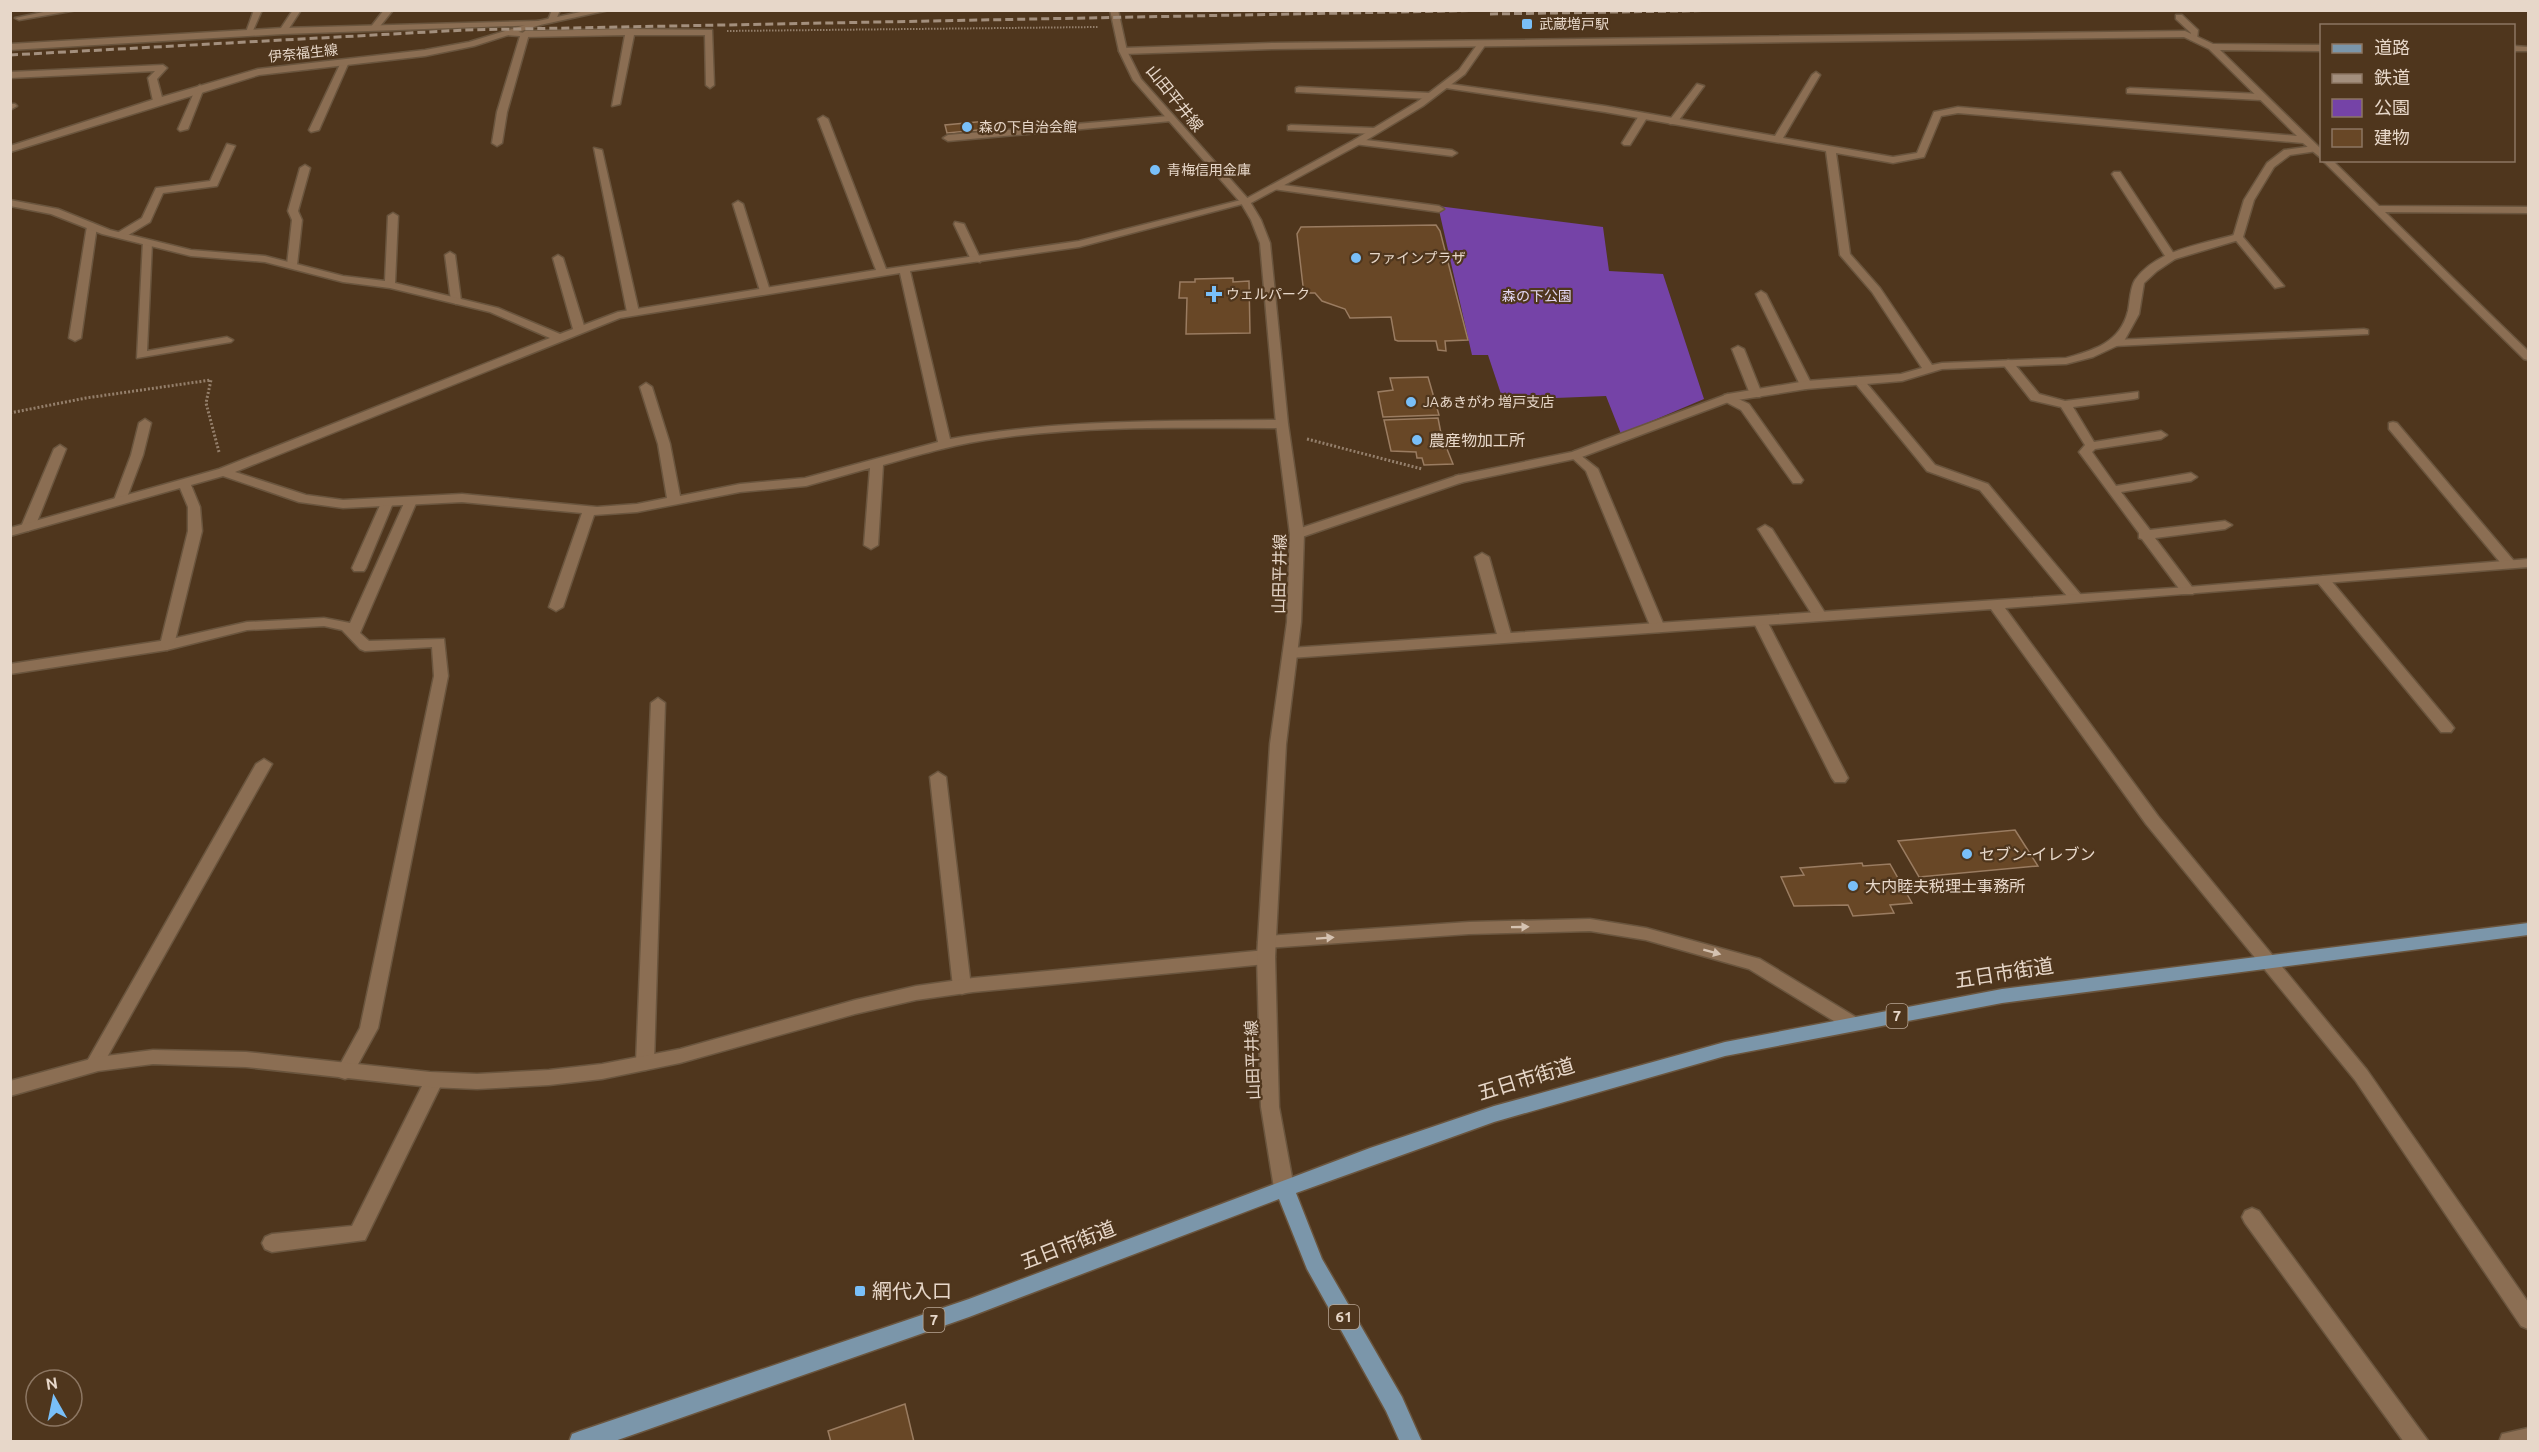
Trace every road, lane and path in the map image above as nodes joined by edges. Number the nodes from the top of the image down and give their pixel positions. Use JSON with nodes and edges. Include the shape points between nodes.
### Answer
{"nodes":[{"id":1,"x":73,"y":10,"type":"edge"},
{"id":2,"x":258,"y":10,"type":"edge"},
{"id":3,"x":297,"y":10,"type":"edge"},
{"id":4,"x":389,"y":10,"type":"edge"},
{"id":5,"x":556,"y":10,"type":"edge"},
{"id":6,"x":605,"y":10,"type":"edge"},
{"id":7,"x":1114,"y":10,"type":"edge"},
{"id":8,"x":21,"y":14,"type":"edge"},
{"id":9,"x":2179,"y":17,"type":"dead end"},
{"id":10,"x":552,"y":20,"type":"junction"},
{"id":11,"x":538,"y":23,"type":"junction"},
{"id":12,"x":10,"y":26,"type":"edge"},
{"id":13,"x":1118,"y":27,"type":"junction"},
{"id":14,"x":374,"y":28,"type":"junction"},
{"id":15,"x":284,"y":31,"type":"junction"},
{"id":16,"x":630,"y":32,"type":"junction"},
{"id":17,"x":708,"y":32,"type":"junction"},
{"id":18,"x":248,"y":33,"type":"junction"},
{"id":19,"x":509,"y":33,"type":"junction"},
{"id":20,"x":525,"y":34,"type":"junction"},
{"id":21,"x":2194,"y":38,"type":"junction"},
{"id":22,"x":1482,"y":44,"type":"junction"},
{"id":23,"x":10,"y":47,"type":"edge"},
{"id":24,"x":2212,"y":47,"type":"junction"},
{"id":25,"x":2320,"y":48,"type":"edge"},
{"id":26,"x":1123,"y":51,"type":"junction"},
{"id":27,"x":345,"y":62,"type":"junction"},
{"id":28,"x":10,"y":75,"type":"edge"},
{"id":29,"x":1816,"y":75,"type":"dead end"},
{"id":30,"x":710,"y":85,"type":"dead end"},
{"id":31,"x":1446,"y":85,"type":"junction"},
{"id":32,"x":1700,"y":86,"type":"dead end"},
{"id":33,"x":200,"y":88,"type":"junction"},
{"id":34,"x":1299,"y":90,"type":"dead end"},
{"id":35,"x":2130,"y":91,"type":"dead end"},
{"id":36,"x":1431,"y":96,"type":"junction"},
{"id":37,"x":2261,"y":96,"type":"junction"},
{"id":38,"x":158,"y":101,"type":"junction"},
{"id":39,"x":615,"y":104,"type":"dead end"},
{"id":40,"x":1643,"y":116,"type":"junction"},
{"id":41,"x":1168,"y":118,"type":"junction"},
{"id":42,"x":823,"y":119,"type":"dead end"},
{"id":43,"x":1673,"y":122,"type":"junction"},
{"id":44,"x":1291,"y":128,"type":"dead end"},
{"id":45,"x":183,"y":129,"type":"dead end"},
{"id":46,"x":314,"y":130,"type":"dead end"},
{"id":47,"x":1375,"y":131,"type":"junction"},
{"id":48,"x":948,"y":138,"type":"dead end"},
{"id":49,"x":1777,"y":141,"type":"junction"},
{"id":50,"x":2306,"y":141,"type":"junction"},
{"id":51,"x":1357,"y":142,"type":"junction"},
{"id":52,"x":496,"y":143,"type":"dead end"},
{"id":53,"x":1627,"y":143,"type":"dead end"},
{"id":54,"x":230,"y":146,"type":"dead end"},
{"id":55,"x":10,"y":149,"type":"edge"},
{"id":56,"x":597,"y":150,"type":"dead end"},
{"id":57,"x":1831,"y":150,"type":"junction"},
{"id":58,"x":2318,"y":152,"type":"edge"},
{"id":59,"x":1452,"y":153,"type":"dead end"},
{"id":60,"x":2328,"y":162,"type":"edge"},
{"id":61,"x":304,"y":168,"type":"dead end"},
{"id":62,"x":2116,"y":174,"type":"dead end"},
{"id":63,"x":1276,"y":187,"type":"junction"},
{"id":64,"x":1245,"y":202,"type":"junction"},
{"id":65,"x":10,"y":203,"type":"edge"},
{"id":66,"x":738,"y":204,"type":"dead end"},
{"id":67,"x":1438,"y":209,"type":"dead end"},
{"id":68,"x":2377,"y":209,"type":"junction"},
{"id":69,"x":2529,"y":210,"type":"edge"},
{"id":70,"x":393,"y":216,"type":"dead end"},
{"id":71,"x":959,"y":224,"type":"dead end"},
{"id":72,"x":92,"y":226,"type":"junction"},
{"id":73,"x":121,"y":235,"type":"junction"},
{"id":74,"x":2238,"y":237,"type":"junction"},
{"id":75,"x":147,"y":243,"type":"junction"},
{"id":76,"x":450,"y":255,"type":"dead end"},
{"id":77,"x":2171,"y":257,"type":"junction"},
{"id":78,"x":558,"y":258,"type":"dead end"},
{"id":79,"x":976,"y":260,"type":"junction"},
{"id":80,"x":292,"y":265,"type":"junction"},
{"id":81,"x":904,"y":269,"type":"junction"},
{"id":82,"x":882,"y":272,"type":"junction"},
{"id":83,"x":390,"y":285,"type":"junction"},
{"id":84,"x":2279,"y":285,"type":"dead end"},
{"id":85,"x":765,"y":291,"type":"junction"},
{"id":86,"x":1761,"y":294,"type":"dead end"},
{"id":87,"x":456,"y":301,"type":"junction"},
{"id":88,"x":633,"y":312,"type":"junction"},
{"id":89,"x":579,"y":329,"type":"junction"},
{"id":90,"x":2364,"y":332,"type":"dead end"},
{"id":91,"x":557,"y":337,"type":"junction"},
{"id":92,"x":75,"y":338,"type":"dead end"},
{"id":93,"x":227,"y":340,"type":"dead end"},
{"id":94,"x":2114,"y":344,"type":"junction"},
{"id":95,"x":1738,"y":349,"type":"dead end"},
{"id":96,"x":2529,"y":357,"type":"edge"},
{"id":97,"x":2008,"y":363,"type":"junction"},
{"id":98,"x":1929,"y":369,"type":"junction"},
{"id":99,"x":1859,"y":381,"type":"junction"},
{"id":100,"x":1806,"y":385,"type":"junction"},
{"id":101,"x":646,"y":387,"type":"dead end"},
{"id":102,"x":1756,"y":394,"type":"junction"},
{"id":103,"x":2134,"y":395,"type":"dead end"},
{"id":104,"x":1728,"y":399,"type":"junction"},
{"id":105,"x":2065,"y":405,"type":"junction"},
{"id":106,"x":145,"y":423,"type":"dead end"},
{"id":107,"x":2393,"y":426,"type":"dead end"},
{"id":108,"x":1282,"y":428,"type":"junction"},
{"id":109,"x":2161,"y":435,"type":"dead end"},
{"id":110,"x":945,"y":444,"type":"junction"},
{"id":111,"x":2091,"y":446,"type":"junction"},
{"id":112,"x":60,"y":449,"type":"dead end"},
{"id":113,"x":1575,"y":455,"type":"junction"},
{"id":114,"x":877,"y":464,"type":"junction"},
{"id":115,"x":223,"y":472,"type":"junction"},
{"id":116,"x":2191,"y":477,"type":"dead end"},
{"id":117,"x":1459,"y":479,"type":"junction"},
{"id":118,"x":1797,"y":480,"type":"dead end"},
{"id":119,"x":184,"y":483,"type":"junction"},
{"id":120,"x":2113,"y":490,"type":"junction"},
{"id":121,"x":120,"y":500,"type":"junction"},
{"id":122,"x":411,"y":501,"type":"junction"},
{"id":123,"x":387,"y":502,"type":"junction"},
{"id":124,"x":674,"y":502,"type":"junction"},
{"id":125,"x":590,"y":511,"type":"junction"},
{"id":126,"x":2225,"y":525,"type":"dead end"},
{"id":127,"x":28,"y":528,"type":"junction"},
{"id":128,"x":1766,"y":529,"type":"dead end"},
{"id":129,"x":10,"y":532,"type":"edge"},
{"id":130,"x":1297,"y":534,"type":"junction"},
{"id":131,"x":2144,"y":535,"type":"junction"},
{"id":132,"x":871,"y":545,"type":"dead end"},
{"id":133,"x":1482,"y":557,"type":"dead end"},
{"id":134,"x":2528,"y":563,"type":"edge"},
{"id":135,"x":2509,"y":564,"type":"junction"},
{"id":136,"x":359,"y":568,"type":"dead end"},
{"id":137,"x":2323,"y":580,"type":"junction"},
{"id":138,"x":2188,"y":591,"type":"junction"},
{"id":139,"x":2076,"y":598,"type":"junction"},
{"id":140,"x":1995,"y":604,"type":"junction"},
{"id":141,"x":556,"y":608,"type":"dead end"},
{"id":142,"x":1820,"y":616,"type":"junction"},
{"id":143,"x":1760,"y":621,"type":"junction"},
{"id":144,"x":1658,"y":628,"type":"junction"},
{"id":145,"x":353,"y":633,"type":"junction"},
{"id":146,"x":1505,"y":638,"type":"junction"},
{"id":147,"x":167,"y":645,"type":"junction"},
{"id":148,"x":1290,"y":652,"type":"junction"},
{"id":149,"x":10,"y":669,"type":"edge"},
{"id":150,"x":658,"y":703,"type":"dead end"},
{"id":151,"x":2446,"y":728,"type":"dead end"},
{"id":152,"x":264,"y":764,"type":"dead end"},
{"id":153,"x":938,"y":777,"type":"dead end"},
{"id":154,"x":1840,"y":778,"type":"dead end"},
{"id":155,"x":2529,"y":929,"type":"edge"},
{"id":156,"x":1267,"y":950,"type":"junction"},
{"id":157,"x":2268,"y":962,"type":"junction"},
{"id":158,"x":962,"y":987,"type":"junction"},
{"id":159,"x":1853,"y":1024,"type":"junction"},
{"id":160,"x":95,"y":1063,"type":"junction"},
{"id":161,"x":645,"y":1063,"type":"junction"},
{"id":162,"x":345,"y":1072,"type":"junction"},
{"id":163,"x":434,"y":1081,"type":"junction"},
{"id":164,"x":10,"y":1089,"type":"edge"},
{"id":165,"x":1284,"y":1188,"type":"junction"},
{"id":166,"x":2252,"y":1217,"type":"dead end"},
{"id":167,"x":272,"y":1243,"type":"dead end"},
{"id":168,"x":2529,"y":1319,"type":"edge"},
{"id":169,"x":2529,"y":1439,"type":"edge"},
{"id":170,"x":580,"y":1442,"type":"edge"},
{"id":171,"x":1411,"y":1442,"type":"edge"},
{"id":172,"x":2418,"y":1442,"type":"edge"},
{"id":173,"x":2510,"y":1442,"type":"edge"}],
"edges":[{"from":1,"to":8,"type":"street"},
{"from":2,"to":18,"type":"street"},
{"from":3,"to":15,"type":"street"},
{"from":4,"to":14,"type":"street"},
{"from":5,"to":10,"type":"street"},
{"from":6,"to":10,"type":"street","name":"伊奈福生線"},
{"from":7,"to":13,"type":"street","name":"山田平井線"},
{"from":8,"to":12,"type":"street"},
{"from":9,"to":21,"type":"street","via":[[2195,32]]},
{"from":10,"to":11,"type":"street","name":"伊奈福生線"},
{"from":11,"to":14,"type":"street"},
{"from":11,"to":19,"type":"street","name":"伊奈福生線"},
{"from":13,"to":17,"type":"path"},
{"from":13,"to":26,"type":"street","name":"山田平井線"},
{"from":14,"to":15,"type":"street"},
{"from":15,"to":18,"type":"street"},
{"from":16,"to":17,"type":"street"},
{"from":16,"to":20,"type":"street"},
{"from":16,"to":39,"type":"street"},
{"from":17,"to":30,"type":"street"},
{"from":18,"to":23,"type":"street"},
{"from":19,"to":20,"type":"street"},
{"from":19,"to":27,"type":"street","name":"伊奈福生線","via":[[425,53]]},
{"from":20,"to":52,"type":"street"},
{"from":21,"to":22,"type":"street","via":[[2185,34]]},
{"from":21,"to":24,"type":"street"},
{"from":22,"to":26,"type":"street"},
{"from":22,"to":31,"type":"street","via":[[1462,72]]},
{"from":24,"to":25,"type":"street"},
{"from":24,"to":37,"type":"street"},
{"from":26,"to":41,"type":"street","name":"山田平井線","via":[[1137,80]]},
{"from":27,"to":33,"type":"street","name":"伊奈福生線","via":[[258,72]]},
{"from":27,"to":46,"type":"street"},
{"from":28,"to":38,"type":"street","via":[[163,68],[152,78]]},
{"from":29,"to":49,"type":"street"},
{"from":31,"to":36,"type":"street"},
{"from":31,"to":40,"type":"street"},
{"from":32,"to":43,"type":"street"},
{"from":33,"to":38,"type":"street","name":"伊奈福生線"},
{"from":33,"to":45,"type":"street"},
{"from":34,"to":36,"type":"street"},
{"from":35,"to":37,"type":"street"},
{"from":36,"to":47,"type":"street"},
{"from":37,"to":50,"type":"street"},
{"from":38,"to":55,"type":"street","name":"伊奈福生線"},
{"from":40,"to":43,"type":"street"},
{"from":40,"to":53,"type":"street"},
{"from":41,"to":48,"type":"street"},
{"from":41,"to":64,"type":"street","name":"山田平井線"},
{"from":42,"to":82,"type":"street"},
{"from":43,"to":49,"type":"street"},
{"from":44,"to":47,"type":"street"},
{"from":47,"to":51,"type":"street"},
{"from":49,"to":57,"type":"street"},
{"from":50,"to":57,"type":"street","via":[[1958,110],[1937,114],[1921,155],[1910,159]]},
{"from":50,"to":58,"type":"street"},
{"from":51,"to":59,"type":"street"},
{"from":51,"to":63,"type":"street"},
{"from":54,"to":73,"type":"street","via":[[214,184],[159,190],[146,220]]},
{"from":56,"to":88,"type":"street"},
{"from":57,"to":98,"type":"street","via":[[1845,255],[1876,290]]},
{"from":58,"to":74,"type":"street","via":[[2287,152],[2270,165],[2249,200]]},
{"from":60,"to":68,"type":"street"},
{"from":61,"to":80,"type":"street","via":[[293,211],[297,220]]},
{"from":62,"to":77,"type":"street"},
{"from":63,"to":64,"type":"street"},
{"from":63,"to":67,"type":"street"},
{"from":64,"to":79,"type":"street","via":[[1079,244]]},
{"from":64,"to":108,"type":"street","name":"山田平井線","via":[[1265,243]]},
{"from":65,"to":72,"type":"street","via":[[54,211]]},
{"from":66,"to":85,"type":"street"},
{"from":68,"to":69,"type":"street"},
{"from":68,"to":96,"type":"street"},
{"from":70,"to":83,"type":"street"},
{"from":71,"to":79,"type":"street"},
{"from":72,"to":73,"type":"street"},
{"from":72,"to":92,"type":"street"},
{"from":73,"to":75,"type":"street"},
{"from":74,"to":77,"type":"street"},
{"from":74,"to":84,"type":"street"},
{"from":75,"to":80,"type":"street","via":[[190,253]]},
{"from":75,"to":93,"type":"street","via":[[141,356]]},
{"from":76,"to":87,"type":"street"},
{"from":77,"to":94,"type":"street","via":[[2139,282],[2133,314]]},
{"from":78,"to":89,"type":"street"},
{"from":79,"to":81,"type":"street"},
{"from":80,"to":83,"type":"street","via":[[343,279]]},
{"from":81,"to":82,"type":"street"},
{"from":81,"to":110,"type":"street"},
{"from":82,"to":85,"type":"street"},
{"from":83,"to":87,"type":"street"},
{"from":85,"to":88,"type":"street"},
{"from":86,"to":100,"type":"street"},
{"from":87,"to":91,"type":"street","via":[[494,310]]},
{"from":88,"to":89,"type":"street"},
{"from":89,"to":91,"type":"street"},
{"from":90,"to":94,"type":"street"},
{"from":91,"to":115,"type":"street"},
{"from":94,"to":97,"type":"street","via":[[2066,361]]},
{"from":95,"to":102,"type":"street"},
{"from":97,"to":98,"type":"street"},
{"from":97,"to":105,"type":"street","via":[[2035,397]]},
{"from":98,"to":99,"type":"street","via":[[1902,377]]},
{"from":99,"to":100,"type":"street"},
{"from":99,"to":139,"type":"street","via":[[1931,468],[1984,487]]},
{"from":100,"to":102,"type":"street"},
{"from":101,"to":124,"type":"street","via":[[663,429]]},
{"from":102,"to":104,"type":"street"},
{"from":103,"to":105,"type":"street"},
{"from":104,"to":113,"type":"street"},
{"from":104,"to":118,"type":"street","via":[[1745,407]]},
{"from":105,"to":111,"type":"street"},
{"from":106,"to":121,"type":"street"},
{"from":107,"to":135,"type":"street"},
{"from":108,"to":110,"type":"street","via":[[1099,425],[999,434]]},
{"from":108,"to":117,"type":"path"},
{"from":108,"to":130,"type":"street","name":"山田平井線"},
{"from":109,"to":111,"type":"street"},
{"from":110,"to":114,"type":"street"},
{"from":111,"to":120,"type":"street","via":[[2085,452]]},
{"from":112,"to":127,"type":"street"},
{"from":113,"to":117,"type":"street"},
{"from":113,"to":144,"type":"street","via":[[1592,469]]},
{"from":114,"to":124,"type":"street","via":[[806,482],[740,488]]},
{"from":114,"to":132,"type":"street"},
{"from":115,"to":119,"type":"street"},
{"from":115,"to":123,"type":"street","via":[[304,499],[344,504]]},
{"from":116,"to":120,"type":"street"},
{"from":117,"to":130,"type":"street"},
{"from":119,"to":121,"type":"street"},
{"from":119,"to":147,"type":"street","via":[[194,507],[195,531]]},
{"from":120,"to":131,"type":"street"},
{"from":121,"to":127,"type":"street"},
{"from":122,"to":123,"type":"street"},
{"from":122,"to":125,"type":"street","via":[[497,500]]},
{"from":122,"to":145,"type":"street"},
{"from":123,"to":136,"type":"street"},
{"from":124,"to":125,"type":"street"},
{"from":125,"to":141,"type":"street"},
{"from":126,"to":131,"type":"street"},
{"from":127,"to":129,"type":"street"},
{"from":128,"to":142,"type":"street"},
{"from":130,"to":148,"type":"street","name":"山田平井線"},
{"from":131,"to":138,"type":"street"},
{"from":133,"to":146,"type":"street"},
{"from":134,"to":135,"type":"street"},
{"from":135,"to":137,"type":"street"},
{"from":137,"to":138,"type":"street"},
{"from":137,"to":151,"type":"street"},
{"from":138,"to":139,"type":"street"},
{"from":139,"to":140,"type":"street"},
{"from":140,"to":142,"type":"street"},
{"from":140,"to":157,"type":"street","via":[[2152,820]]},
{"from":142,"to":143,"type":"street"},
{"from":143,"to":144,"type":"street"},
{"from":143,"to":154,"type":"street"},
{"from":144,"to":146,"type":"street"},
{"from":145,"to":147,"type":"street","via":[[347,627],[324,622],[247,626]]},
{"from":145,"to":162,"type":"street","via":[[365,646],[439,642],[441,676],[369,1028]]},
{"from":146,"to":148,"type":"street"},
{"from":147,"to":149,"type":"street"},
{"from":148,"to":156,"type":"street","name":"山田平井線","via":[[1278,744]]},
{"from":150,"to":161,"type":"street"},
{"from":152,"to":160,"type":"street"},
{"from":153,"to":158,"type":"street"},
{"from":155,"to":157,"type":"main road","name":"五日市街道","number":"7"},
{"from":156,"to":158,"type":"street"},
{"from":156,"to":159,"type":"street","one_way":true,"via":[[1469,928],[1590,925],[1646,934],[1755,964]]},
{"from":156,"to":165,"type":"street","name":"山田平井線","via":[[1270,1107]]},
{"from":157,"to":159,"type":"main road","name":"五日市街道","number":"7","via":[[2002,996]]},
{"from":157,"to":168,"type":"street","via":[[2361,1075]]},
{"from":158,"to":161,"type":"street","via":[[841,1009],[731,1043]]},
{"from":159,"to":165,"type":"main road","name":"五日市街道","number":"7","via":[[1725,1049],[1594,1084],[1494,1114]]},
{"from":160,"to":162,"type":"street","via":[[153,1057],[229,1057]]},
{"from":160,"to":164,"type":"street"},
{"from":161,"to":163,"type":"street","via":[[572,1076]]},
{"from":162,"to":163,"type":"street"},
{"from":163,"to":167,"type":"street","via":[[358,1234]]},
{"from":165,"to":170,"type":"main road","name":"五日市街道","number":"7","via":[[969,1308]]},
{"from":165,"to":171,"type":"main road","number":"61","via":[[1314,1263],[1394,1404]]},
{"from":166,"to":172,"type":"street"},
{"from":169,"to":173,"type":"street"}]}
